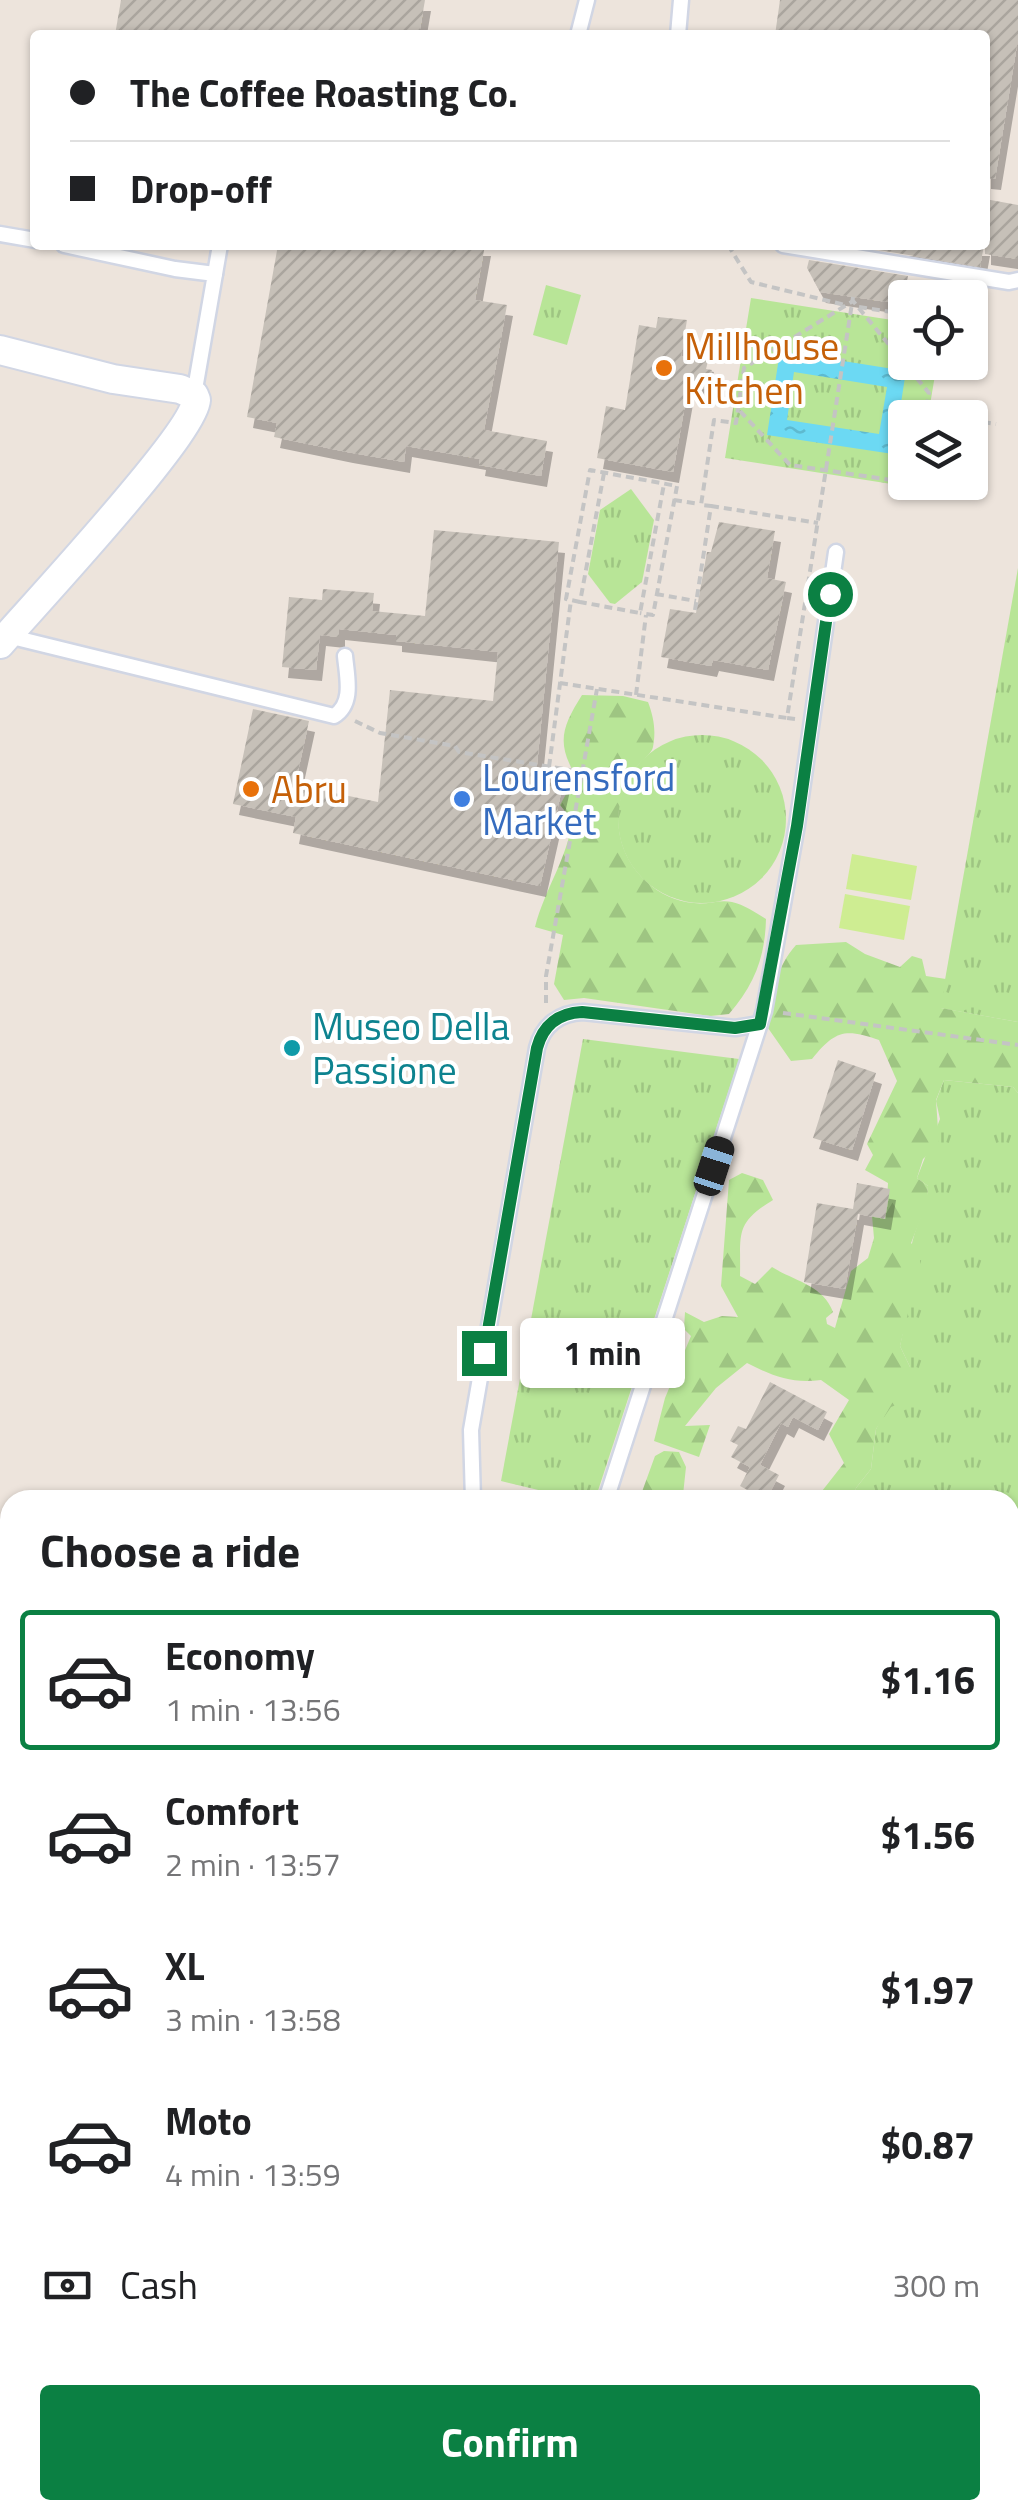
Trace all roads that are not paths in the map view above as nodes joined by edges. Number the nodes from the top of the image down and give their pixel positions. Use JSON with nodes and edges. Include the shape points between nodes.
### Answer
{"nodes":[{"id":1,"x":587,"y":0,"type":"edge"},
{"id":2,"x":681,"y":0,"type":"edge"},
{"id":3,"x":579,"y":30,"type":"edge"},
{"id":4,"x":678,"y":30,"type":"edge"},
{"id":5,"x":0,"y":234,"type":"edge"},
{"id":6,"x":30,"y":239,"type":"edge"},
{"id":7,"x":87,"y":250,"type":"edge"},
{"id":8,"x":219,"y":250,"type":"edge"},
{"id":9,"x":814,"y":250,"type":"edge"},
{"id":10,"x":215,"y":274,"type":"junction"},
{"id":11,"x":1018,"y":280,"type":"edge"},
{"id":12,"x":0,"y":350,"type":"edge"},
{"id":13,"x":194,"y":395,"type":"junction"},
{"id":14,"x":836,"y":552,"type":"dead end"},
{"id":15,"x":4,"y":640,"type":"edge"},
{"id":16,"x":345,"y":656,"type":"dead end"},
{"id":17,"x":762,"y":1017,"type":"junction"},
{"id":18,"x":474,"y":1490,"type":"edge"},
{"id":19,"x":609,"y":1490,"type":"edge"}],
"edges":[{"from":1,"to":3,"type":"lane"},
{"from":2,"to":4,"type":"lane"},
{"from":5,"to":6,"type":"lane"},
{"from":7,"to":10,"type":"lane"},
{"from":8,"to":10,"type":"lane"},
{"from":9,"to":11,"type":"lane"},
{"from":10,"to":13,"type":"lane"},
{"from":12,"to":13,"type":"street"},
{"from":13,"to":15,"type":"street","via":[[196,408],[161,458]]},
{"from":14,"to":17,"type":"lane"},
{"from":15,"to":16,"type":"lane","via":[[334,716],[347,692]]},
{"from":17,"to":18,"type":"lane","via":[[735,1028],[582,1012],[544,1030],[471,1430]]},
{"from":17,"to":19,"type":"lane"}]}
